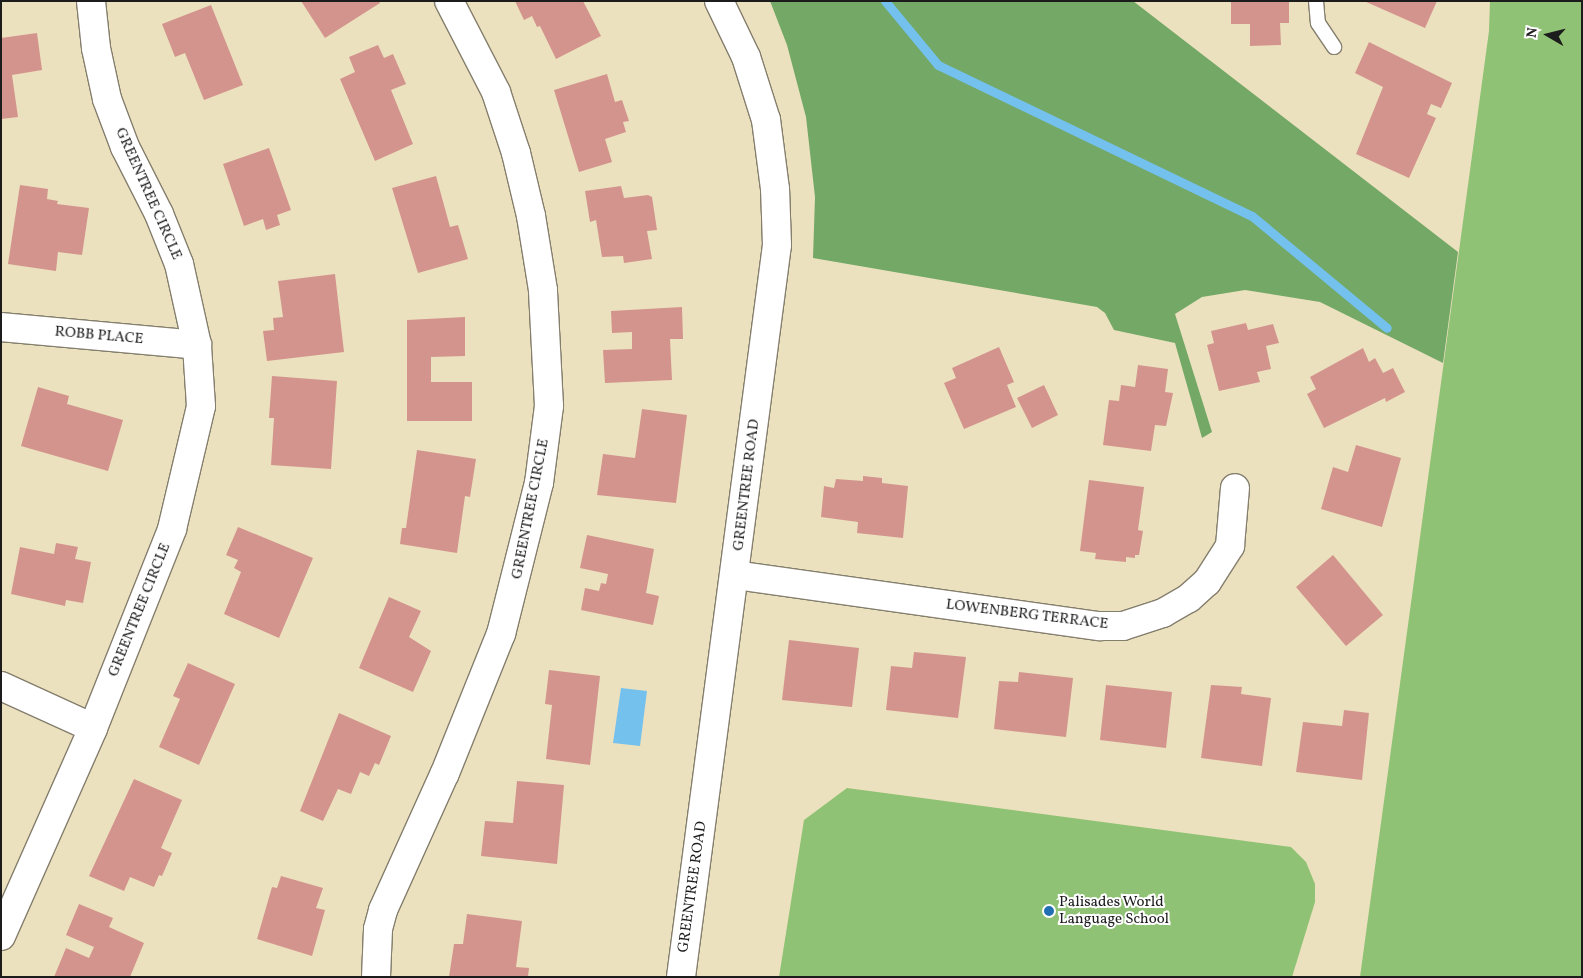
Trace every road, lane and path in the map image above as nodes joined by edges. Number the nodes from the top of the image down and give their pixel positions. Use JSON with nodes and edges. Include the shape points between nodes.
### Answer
{"nodes":[{"id":1,"x":91,"y":1,"type":"edge"},
{"id":2,"x":449,"y":1,"type":"edge"},
{"id":3,"x":719,"y":1,"type":"edge"},
{"id":4,"x":1316,"y":1,"type":"edge"},
{"id":5,"x":1334,"y":47,"type":"dead end"},
{"id":6,"x":1,"y":327,"type":"edge"},
{"id":7,"x":197,"y":345,"type":"junction"},
{"id":8,"x":1235,"y":488,"type":"dead end"},
{"id":9,"x":735,"y":575,"type":"junction"},
{"id":10,"x":1,"y":686,"type":"edge"},
{"id":11,"x":93,"y":728,"type":"junction"},
{"id":12,"x":1,"y":936,"type":"edge"},
{"id":13,"x":376,"y":977,"type":"edge"},
{"id":14,"x":681,"y":977,"type":"edge"}],
"edges":[{"from":1,"to":7,"type":"street","name":"GREENTREE CIRCLE","via":[[96,48],[108,99],[125,147],[179,264]]},
{"from":2,"to":13,"type":"street","name":"GREENTREE CIRCLE","via":[[496,92],[516,153],[531,216],[543,290],[550,406],[539,483],[502,634],[445,773],[383,910],[378,929]]},
{"from":3,"to":9,"type":"street","name":"GREENTREE ROAD","via":[[746,57],[760,98],[770,139],[777,216],[773,286]]},
{"from":4,"to":5,"type":"lane","via":[[1318,24]]},
{"from":6,"to":7,"type":"street","name":"ROBB PLACE"},
{"from":7,"to":11,"type":"street","name":"GREENTREE CIRCLE","via":[[201,406],[172,529]]},
{"from":8,"to":9,"type":"street","name":"LOWENBERG TERRACE","via":[[1230,546],[1207,582],[1189,598],[1163,613],[1123,626],[1100,626]]},
{"from":9,"to":14,"type":"street","name":"GREENTREE ROAD"},
{"from":10,"to":11,"type":"street"},
{"from":11,"to":12,"type":"street","name":"GREENTREE CIRCLE"}]}
